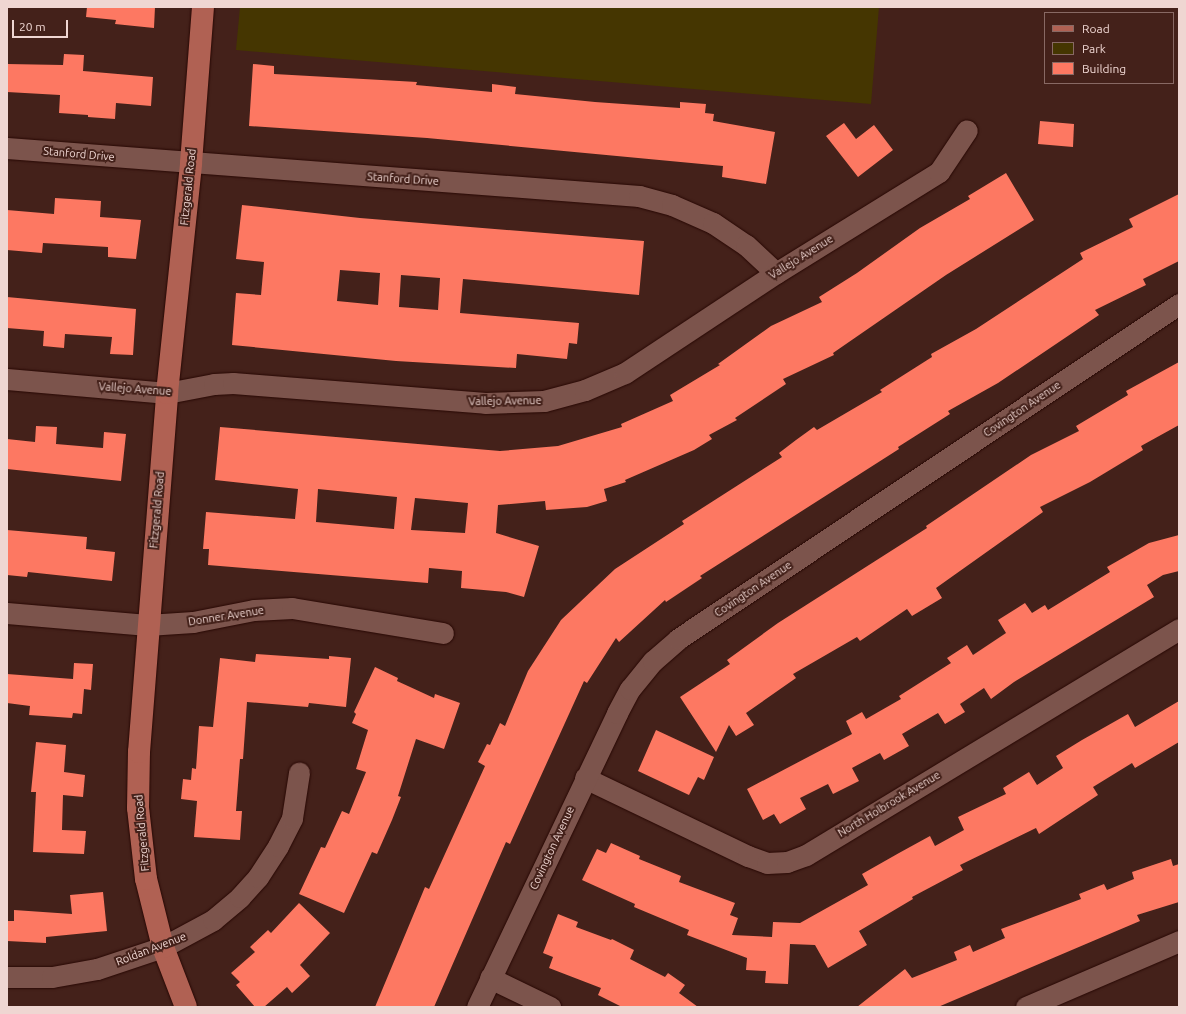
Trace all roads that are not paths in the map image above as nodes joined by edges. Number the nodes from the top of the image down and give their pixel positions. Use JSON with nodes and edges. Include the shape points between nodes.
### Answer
{"nodes":[{"id":1,"x":204,"y":7,"type":"edge"},
{"id":2,"x":967,"y":130,"type":"dead end"},
{"id":3,"x":7,"y":148,"type":"edge"},
{"id":4,"x":191,"y":164,"type":"junction"},
{"id":5,"x":776,"y":273,"type":"junction"},
{"id":6,"x":1179,"y":304,"type":"edge"},
{"id":7,"x":7,"y":379,"type":"edge"},
{"id":8,"x":167,"y":393,"type":"junction"},
{"id":9,"x":7,"y":613,"type":"edge"},
{"id":10,"x":147,"y":625,"type":"junction"},
{"id":11,"x":1179,"y":629,"type":"edge"},
{"id":12,"x":443,"y":633,"type":"dead end"},
{"id":13,"x":299,"y":773,"type":"dead end"},
{"id":14,"x":585,"y":778,"type":"junction"},
{"id":15,"x":1179,"y":941,"type":"edge"},
{"id":16,"x":163,"y":947,"type":"junction"},
{"id":17,"x":7,"y":977,"type":"edge"},
{"id":18,"x":490,"y":978,"type":"junction"},
{"id":19,"x":186,"y":1007,"type":"edge"},
{"id":20,"x":477,"y":1007,"type":"edge"},
{"id":21,"x":550,"y":1007,"type":"edge"},
{"id":22,"x":1026,"y":1007,"type":"edge"}],
"edges":[{"from":1,"to":4,"type":"main road","name":"Fitzgerald Road"},
{"from":2,"to":5,"type":"street","name":"Vallejo Avenue","via":[[938,172]]},
{"from":3,"to":4,"type":"street","name":"Stanford Drive"},
{"from":4,"to":5,"type":"street","name":"Stanford Drive","via":[[639,196],[672,205],[713,223],[746,245]]},
{"from":4,"to":8,"type":"main road","name":"Fitzgerald Road"},
{"from":5,"to":8,"type":"street","name":"Vallejo Avenue","via":[[624,373],[585,390],[544,401],[485,403],[233,383]]},
{"from":6,"to":14,"type":"street","name":"Covington Avenue","via":[[678,639],[653,661],[630,689]]},
{"from":7,"to":8,"type":"street","name":"Vallejo Avenue"},
{"from":8,"to":10,"type":"main road","name":"Fitzgerald Road"},
{"from":9,"to":10,"type":"street","name":"Donner Avenue"},
{"from":10,"to":12,"type":"street","name":"Donner Avenue","via":[[193,622],[254,610],[292,608]]},
{"from":10,"to":16,"type":"main road","name":"Fitzgerald Road","via":[[138,808],[146,879]]},
{"from":11,"to":14,"type":"street","name":"North Holbrook Avenue","via":[[806,855],[787,862],[767,863],[748,856]]},
{"from":13,"to":16,"type":"street","name":"Roldan Avenue","via":[[292,818],[258,877],[240,897],[213,920]]},
{"from":14,"to":18,"type":"street","name":"Covington Avenue"},
{"from":15,"to":22,"type":"street"},
{"from":16,"to":17,"type":"street","name":"Roldan Avenue","via":[[97,969],[52,977]]},
{"from":16,"to":19,"type":"main road","name":"Fitzgerald Road"},
{"from":18,"to":20,"type":"street","name":"Covington Avenue"},
{"from":18,"to":21,"type":"street"}]}
